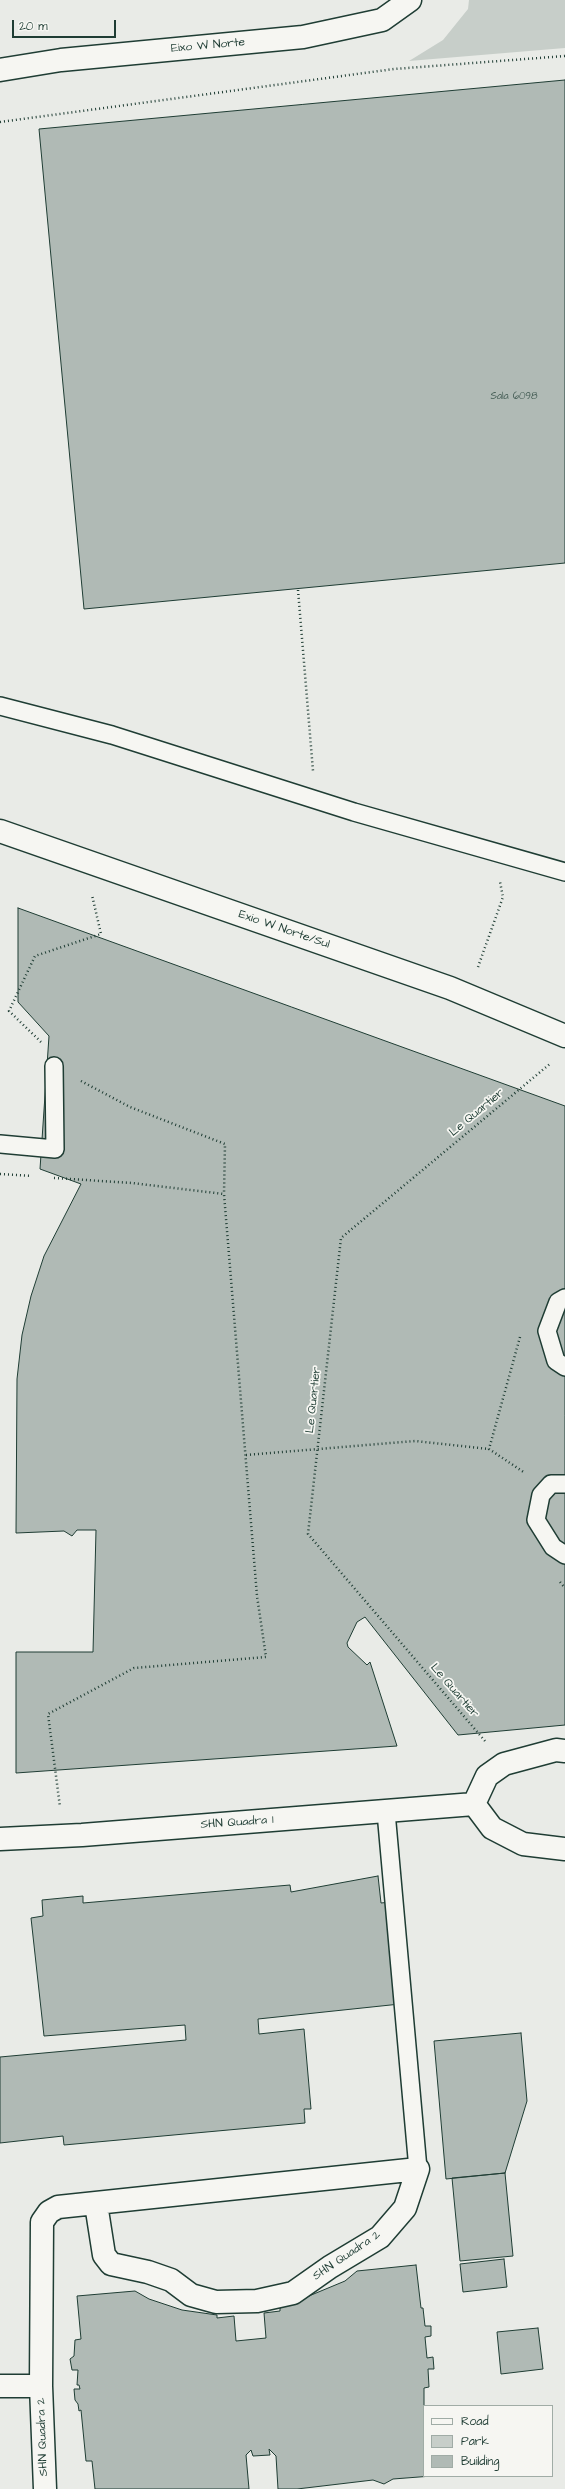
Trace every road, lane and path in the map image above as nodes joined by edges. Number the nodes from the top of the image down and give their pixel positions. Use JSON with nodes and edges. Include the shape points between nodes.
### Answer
{"nodes":[{"id":1,"x":410,"y":0,"type":"edge"},
{"id":2,"x":565,"y":56,"type":"edge"},
{"id":3,"x":0,"y":70,"type":"edge"},
{"id":4,"x":0,"y":122,"type":"edge"},
{"id":5,"x":298,"y":590,"type":"dead end"},
{"id":6,"x":0,"y":706,"type":"edge"},
{"id":7,"x":316,"y":800,"type":"junction"},
{"id":8,"x":0,"y":830,"type":"edge"},
{"id":9,"x":565,"y":872,"type":"edge"},
{"id":10,"x":91,"y":891,"type":"dead end"},
{"id":11,"x":503,"y":897,"type":"dead end"},
{"id":12,"x":478,"y":967,"type":"dead end"},
{"id":13,"x":565,"y":1036,"type":"edge"},
{"id":14,"x":42,"y":1043,"type":"dead end"},
{"id":15,"x":551,"y":1063,"type":"dead end"},
{"id":16,"x":54,"y":1066,"type":"dead end"},
{"id":17,"x":80,"y":1080,"type":"dead end"},
{"id":18,"x":0,"y":1144,"type":"edge"},
{"id":19,"x":0,"y":1174,"type":"edge"},
{"id":20,"x":39,"y":1177,"type":"dead end"},
{"id":21,"x":47,"y":1177,"type":"dead end"},
{"id":22,"x":224,"y":1194,"type":"junction"},
{"id":23,"x":565,"y":1298,"type":"edge"},
{"id":24,"x":522,"y":1329,"type":"dead end"},
{"id":25,"x":565,"y":1367,"type":"edge"},
{"id":26,"x":318,"y":1449,"type":"junction"},
{"id":27,"x":489,"y":1449,"type":"junction"},
{"id":28,"x":246,"y":1456,"type":"junction"},
{"id":29,"x":527,"y":1474,"type":"dead end"},
{"id":30,"x":565,"y":1484,"type":"edge"},
{"id":31,"x":565,"y":1555,"type":"edge"},
{"id":32,"x":556,"y":1575,"type":"dead end"},
{"id":33,"x":565,"y":1588,"type":"edge"},
{"id":34,"x":565,"y":1751,"type":"edge"},
{"id":35,"x":504,"y":1764,"type":"junction"},
{"id":36,"x":474,"y":1804,"type":"junction"},
{"id":37,"x":60,"y":1808,"type":"dead end"},
{"id":38,"x":386,"y":1812,"type":"junction"},
{"id":39,"x":0,"y":1839,"type":"edge"},
{"id":40,"x":565,"y":1849,"type":"edge"},
{"id":41,"x":418,"y":2169,"type":"junction"},
{"id":42,"x":96,"y":2204,"type":"junction"},
{"id":43,"x":0,"y":2386,"type":"edge"},
{"id":44,"x":41,"y":2386,"type":"junction"},
{"id":45,"x":45,"y":2489,"type":"edge"}],
"edges":[{"from":1,"to":3,"type":"street","name":"Eixo W Norte","via":[[382,20],[303,38],[58,61]]},
{"from":2,"to":4,"type":"path","via":[[394,69]]},
{"from":5,"to":7,"type":"path"},
{"from":6,"to":7,"type":"lane","via":[[112,735]]},
{"from":7,"to":9,"type":"lane"},
{"from":8,"to":13,"type":"street","name":"Exio W Norte/Sul","via":[[450,988]]},
{"from":10,"to":14,"type":"path","via":[[101,934],[35,956],[9,1011]]},
{"from":11,"to":12,"type":"path"},
{"from":15,"to":26,"type":"path","name":"Le Quartier","via":[[341,1238]]},
{"from":16,"to":18,"type":"lane","via":[[55,1149]]},
{"from":17,"to":22,"type":"path","via":[[130,1107],[225,1144]]},
{"from":19,"to":20,"type":"path"},
{"from":21,"to":22,"type":"path","via":[[132,1183]]},
{"from":22,"to":28,"type":"path"},
{"from":23,"to":25,"type":"lane","via":[[558,1302],[547,1331],[556,1361]]},
{"from":24,"to":27,"type":"path"},
{"from":26,"to":27,"type":"path","via":[[414,1441]]},
{"from":26,"to":28,"type":"path"},
{"from":26,"to":35,"type":"path","name":"Le Quartier","via":[[308,1534]]},
{"from":27,"to":29,"type":"path"},
{"from":28,"to":37,"type":"path","via":[[257,1596],[266,1657],[134,1668],[48,1714]]},
{"from":30,"to":31,"type":"lane","via":[[551,1484],[541,1495],[536,1520],[553,1547]]},
{"from":32,"to":33,"type":"path"},
{"from":34,"to":35,"type":"street","via":[[556,1750]]},
{"from":35,"to":36,"type":"street","via":[[487,1776]]},
{"from":36,"to":38,"type":"street","name":"SHN Quadra 1"},
{"from":36,"to":40,"type":"street","via":[[492,1828],[523,1844]]},
{"from":38,"to":39,"type":"street","name":"SHN Quadra 1"},
{"from":38,"to":41,"type":"lane"},
{"from":41,"to":42,"type":"street","name":"SHN Quadra 2"},
{"from":41,"to":42,"type":"street","name":"SHN Quadra 2","via":[[405,2208],[380,2237],[292,2293],[257,2301],[216,2302],[191,2295],[171,2280],[111,2264],[104,2255]]},
{"from":42,"to":44,"type":"street","name":"SHN Quadra 2","via":[[58,2207],[48,2212],[42,2222]]},
{"from":43,"to":44,"type":"street","name":"SHN Quadra 2"},
{"from":44,"to":45,"type":"street","name":"SHN Quadra 2"}]}
